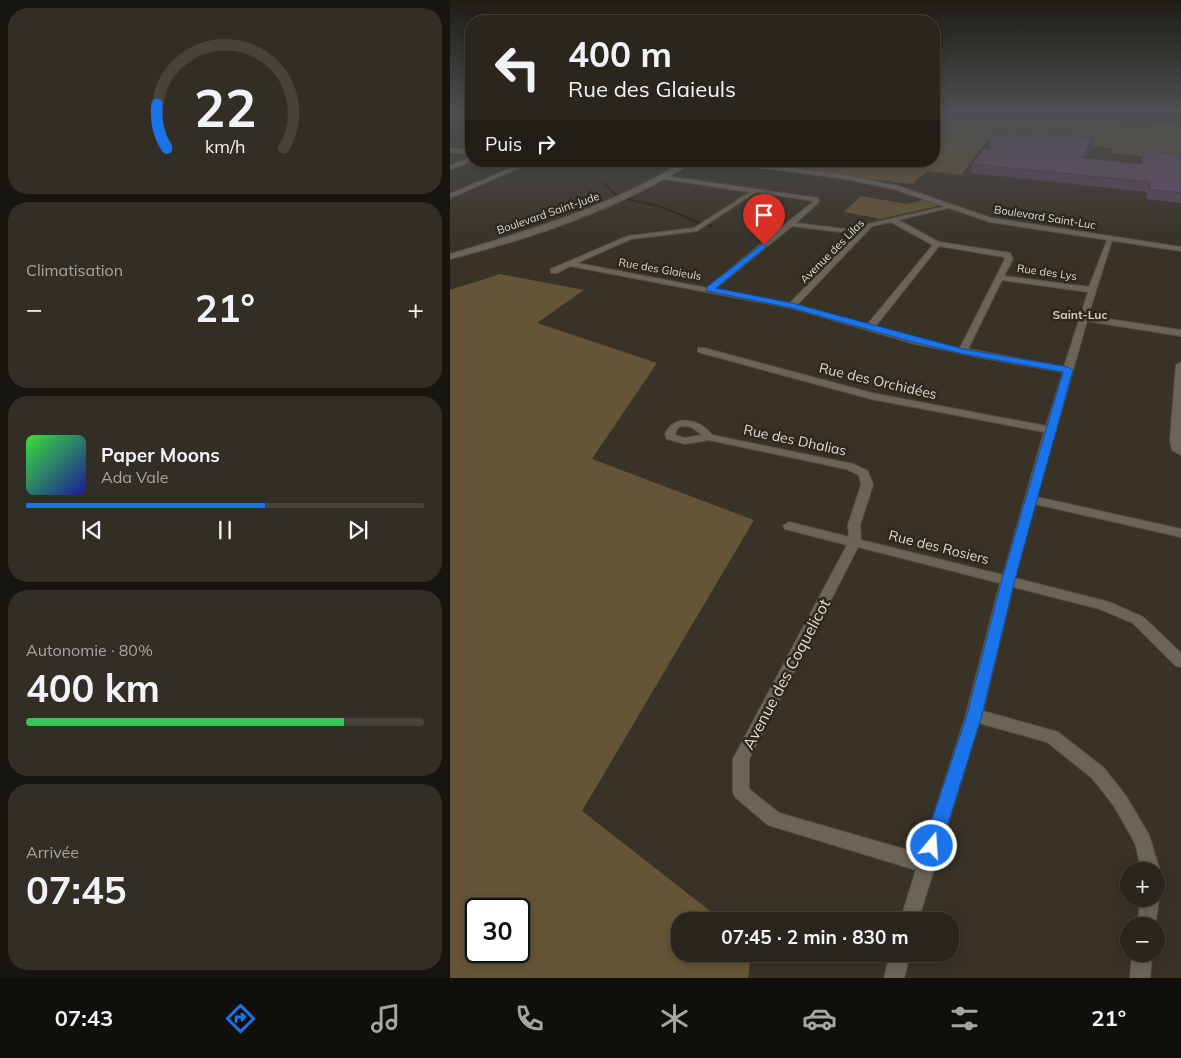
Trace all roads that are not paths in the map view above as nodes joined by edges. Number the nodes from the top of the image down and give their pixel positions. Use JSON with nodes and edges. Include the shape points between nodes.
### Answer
{"nodes":[{"id":1,"x":465,"y":162,"type":"edge"},
{"id":2,"x":518,"y":167,"type":"edge"},
{"id":3,"x":681,"y":167,"type":"edge"},
{"id":4,"x":683,"y":167,"type":"edge"},
{"id":5,"x":763,"y":167,"type":"edge"},
{"id":6,"x":450,"y":168,"type":"edge"},
{"id":7,"x":677,"y":170,"type":"junction"},
{"id":8,"x":665,"y":178,"type":"junction"},
{"id":9,"x":756,"y":190,"type":"junction"},
{"id":10,"x":450,"y":196,"type":"edge"},
{"id":11,"x":950,"y":206,"type":"junction"},
{"id":12,"x":891,"y":219,"type":"junction"},
{"id":13,"x":791,"y":224,"type":"junction"},
{"id":14,"x":862,"y":233,"type":"junction"},
{"id":15,"x":1111,"y":238,"type":"junction"},
{"id":16,"x":936,"y":244,"type":"junction"},
{"id":17,"x":1181,"y":245,"type":"edge"},
{"id":18,"x":1181,"y":249,"type":"edge"},
{"id":19,"x":450,"y":257,"type":"edge"},
{"id":20,"x":569,"y":264,"type":"junction"},
{"id":21,"x":554,"y":271,"type":"dead end"},
{"id":22,"x":999,"y":276,"type":"junction"},
{"id":23,"x":710,"y":289,"type":"junction"},
{"id":24,"x":1092,"y":290,"type":"junction"},
{"id":25,"x":792,"y":306,"type":"junction"},
{"id":26,"x":1084,"y":318,"type":"junction"},
{"id":27,"x":870,"y":327,"type":"junction"},
{"id":28,"x":1181,"y":333,"type":"edge"},
{"id":29,"x":701,"y":350,"type":"dead end"},
{"id":30,"x":963,"y":351,"type":"junction"},
{"id":31,"x":1181,"y":365,"type":"edge"},
{"id":32,"x":1068,"y":370,"type":"junction"},
{"id":33,"x":1050,"y":430,"type":"junction"},
{"id":34,"x":709,"y":437,"type":"dead end"},
{"id":35,"x":1181,"y":452,"type":"edge"},
{"id":36,"x":1030,"y":499,"type":"junction"},
{"id":37,"x":789,"y":526,"type":"dead end"},
{"id":38,"x":1181,"y":533,"type":"edge"},
{"id":39,"x":855,"y":541,"type":"junction"},
{"id":40,"x":1008,"y":580,"type":"junction"},
{"id":41,"x":1181,"y":662,"type":"edge"},
{"id":42,"x":974,"y":715,"type":"junction"},
{"id":43,"x":1149,"y":862,"type":"edge"},
{"id":44,"x":926,"y":864,"type":"junction"},
{"id":45,"x":913,"y":912,"type":"edge"},
{"id":46,"x":898,"y":962,"type":"edge"},
{"id":47,"x":1141,"y":962,"type":"edge"},
{"id":48,"x":894,"y":978,"type":"edge"},
{"id":49,"x":1140,"y":978,"type":"edge"}],
"edges":[{"from":1,"to":6,"type":"street"},
{"from":2,"to":10,"type":"street"},
{"from":3,"to":7,"type":"street","name":"Boulevard Saint-Jude"},
{"from":4,"to":7,"type":"street","name":"Boulevard Saint-Jude"},
{"from":5,"to":11,"type":"street","name":"Boulevard Saint-Luc","via":[[840,176],[896,187]]},
{"from":7,"to":8,"type":"street","name":"Boulevard Saint-Jude"},
{"from":8,"to":9,"type":"street"},
{"from":8,"to":19,"type":"street","name":"Boulevard Saint-Jude","via":[[567,220]]},
{"from":9,"to":13,"type":"street","via":[[816,199]]},
{"from":9,"to":20,"type":"street","via":[[695,230],[630,238]]},
{"from":11,"to":12,"type":"street","name":"Avenue des Lilas"},
{"from":11,"to":15,"type":"street","name":"Boulevard Saint-Luc","via":[[990,220]]},
{"from":12,"to":14,"type":"street","name":"Avenue des Lilas","via":[[870,225]]},
{"from":12,"to":16,"type":"street"},
{"from":13,"to":14,"type":"street"},
{"from":13,"to":23,"type":"street"},
{"from":14,"to":25,"type":"street","name":"Avenue des Lilas"},
{"from":15,"to":17,"type":"street","name":"Boulevard Saint-Luc"},
{"from":15,"to":18,"type":"street","name":"Boulevard Saint-Luc"},
{"from":15,"to":24,"type":"street"},
{"from":16,"to":22,"type":"street","via":[[1007,255],[1009,259]]},
{"from":16,"to":27,"type":"street"},
{"from":20,"to":21,"type":"street"},
{"from":20,"to":23,"type":"street","name":"Rue des Glaieuls"},
{"from":22,"to":24,"type":"street","name":"Rue des Lys"},
{"from":22,"to":30,"type":"street"},
{"from":23,"to":25,"type":"street","name":"Rue des Glaieuls"},
{"from":24,"to":26,"type":"street"},
{"from":25,"to":27,"type":"street","name":"Rue des Glaieuls"},
{"from":26,"to":28,"type":"street"},
{"from":26,"to":32,"type":"street"},
{"from":27,"to":30,"type":"street","name":"Rue des Glaieuls"},
{"from":29,"to":33,"type":"street","name":"Rue des Orchidées","via":[[871,396]]},
{"from":30,"to":32,"type":"street","name":"Rue des Glaieuls"},
{"from":31,"to":35,"type":"street","via":[[1174,440]]},
{"from":32,"to":33,"type":"street"},
{"from":33,"to":36,"type":"street"},
{"from":34,"to":39,"type":"street","name":"Rue des Dhalias","via":[[849,466],[864,473],[867,484],[854,526]]},
{"from":36,"to":38,"type":"street"},
{"from":36,"to":40,"type":"street"},
{"from":37,"to":39,"type":"street","name":"Rue des Rosiers"},
{"from":39,"to":40,"type":"street","name":"Rue des Rosiers"},
{"from":39,"to":44,"type":"street","name":"Avenue des Coquelicot","via":[[741,759],[740,792],[774,819]]},
{"from":40,"to":41,"type":"street","name":"Rue des Rosiers","via":[[1104,605],[1138,620]]},
{"from":40,"to":42,"type":"street"},
{"from":42,"to":43,"type":"street","via":[[1052,737],[1098,773],[1120,800],[1143,841]]},
{"from":42,"to":44,"type":"street"},
{"from":44,"to":45,"type":"street"},
{"from":46,"to":48,"type":"street"},
{"from":47,"to":49,"type":"street"}]}
